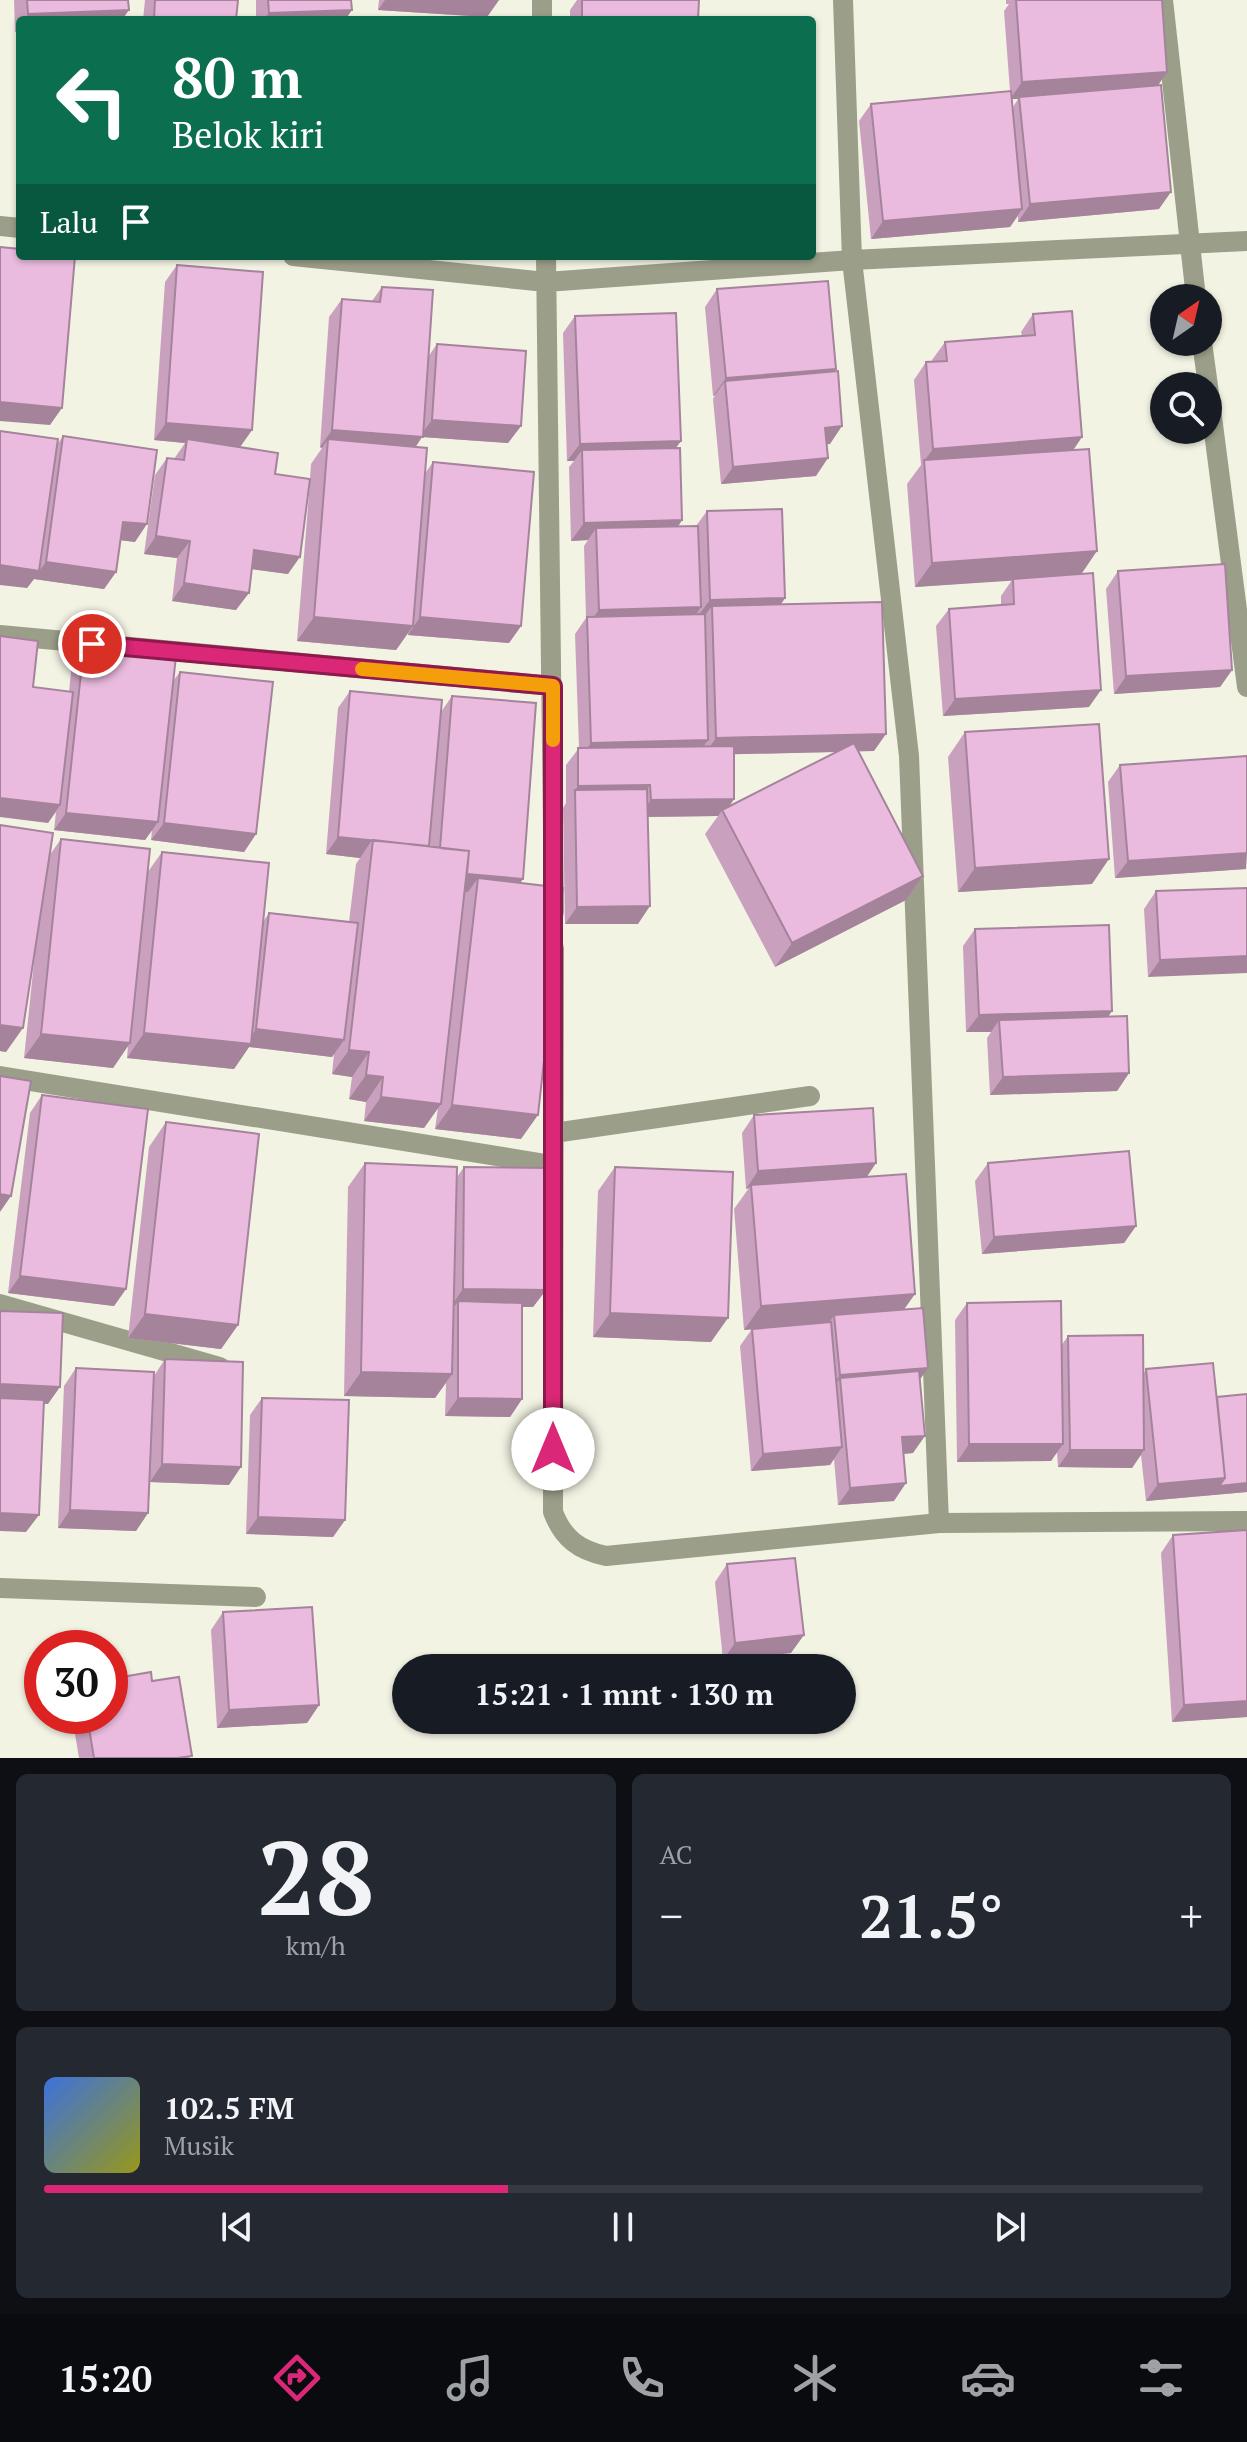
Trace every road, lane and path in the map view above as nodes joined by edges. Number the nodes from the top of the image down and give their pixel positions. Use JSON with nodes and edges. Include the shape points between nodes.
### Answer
{"nodes":[{"id":1,"x":843,"y":0,"type":"edge"},
{"id":2,"x":1163,"y":0,"type":"edge"},
{"id":3,"x":1247,"y":241,"type":"edge"},
{"id":4,"x":1189,"y":246,"type":"junction"},
{"id":5,"x":332,"y":260,"type":"edge"},
{"id":6,"x":546,"y":260,"type":"edge"},
{"id":7,"x":852,"y":260,"type":"junction"},
{"id":8,"x":546,"y":282,"type":"junction"},
{"id":9,"x":1194,"y":284,"type":"edge"},
{"id":10,"x":1217,"y":444,"type":"edge"},
{"id":11,"x":1243,"y":614,"type":"edge"},
{"id":12,"x":0,"y":635,"type":"edge"},
{"id":13,"x":553,"y":686,"type":"junction"},
{"id":14,"x":1247,"y":687,"type":"edge"},
{"id":15,"x":0,"y":1076,"type":"edge"},
{"id":16,"x":810,"y":1096,"type":"dead end"},
{"id":17,"x":554,"y":1133,"type":"junction"},
{"id":18,"x":552,"y":1165,"type":"junction"},
{"id":19,"x":0,"y":1304,"type":"edge"},
{"id":20,"x":220,"y":1367,"type":"edge"},
{"id":21,"x":1247,"y":1521,"type":"edge"},
{"id":22,"x":939,"y":1523,"type":"junction"},
{"id":23,"x":0,"y":1588,"type":"edge"},
{"id":24,"x":256,"y":1597,"type":"dead end"}],
"edges":[{"from":1,"to":7,"type":"street"},
{"from":2,"to":4,"type":"street"},
{"from":3,"to":4,"type":"street"},
{"from":4,"to":7,"type":"street"},
{"from":4,"to":9,"type":"street"},
{"from":5,"to":8,"type":"street"},
{"from":6,"to":8,"type":"street"},
{"from":7,"to":8,"type":"street"},
{"from":7,"to":22,"type":"street","via":[[909,756]]},
{"from":8,"to":13,"type":"street"},
{"from":10,"to":11,"type":"street"},
{"from":11,"to":14,"type":"street"},
{"from":12,"to":13,"type":"street"},
{"from":13,"to":17,"type":"street"},
{"from":15,"to":18,"type":"street"},
{"from":16,"to":17,"type":"street"},
{"from":17,"to":18,"type":"street"},
{"from":18,"to":22,"type":"street","via":[[553,1512],[560,1531],[573,1543],[606,1556]]},
{"from":19,"to":20,"type":"street"},
{"from":21,"to":22,"type":"street"},
{"from":23,"to":24,"type":"street"}]}
